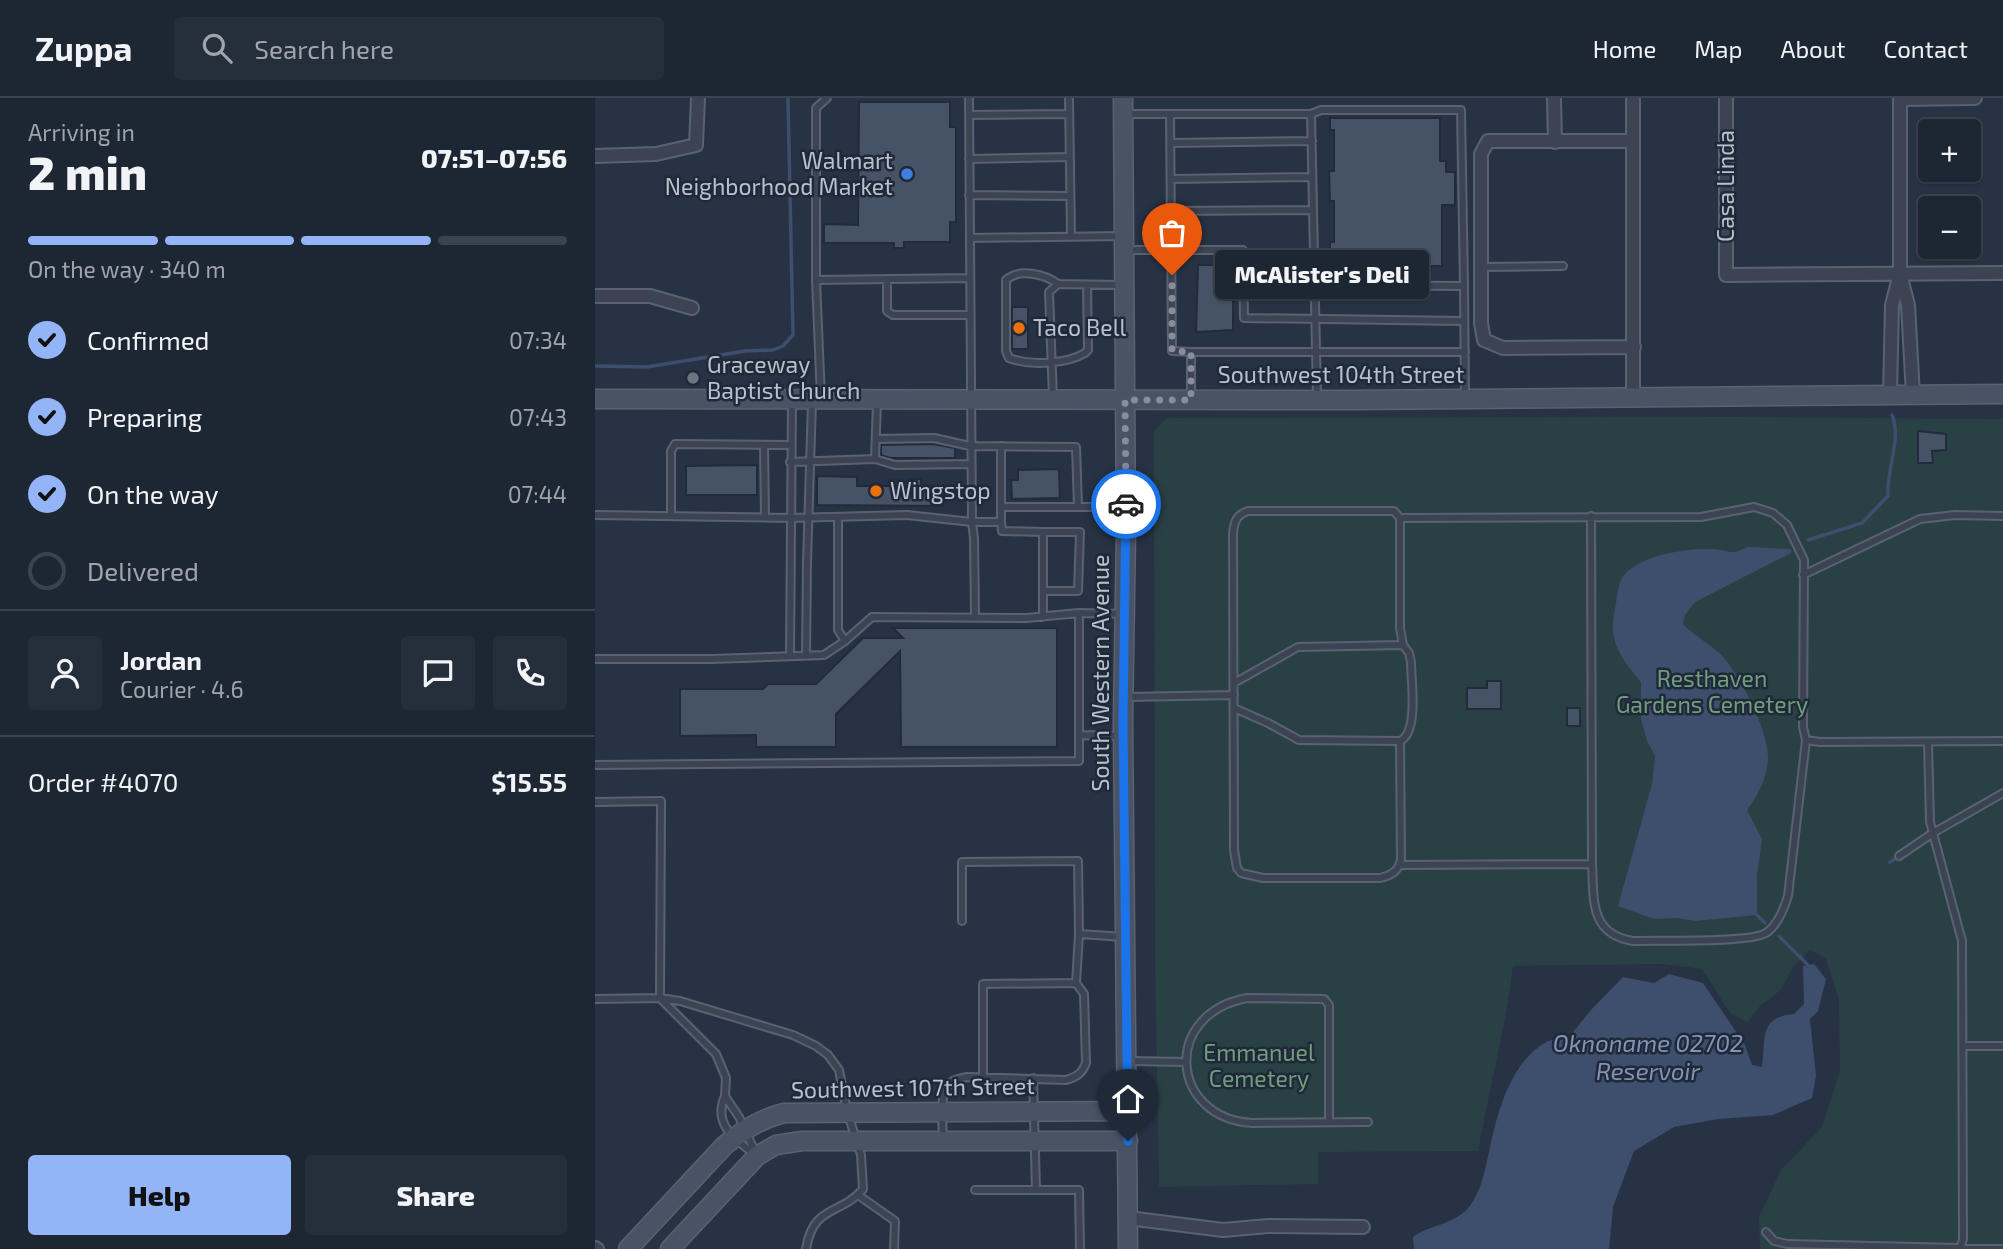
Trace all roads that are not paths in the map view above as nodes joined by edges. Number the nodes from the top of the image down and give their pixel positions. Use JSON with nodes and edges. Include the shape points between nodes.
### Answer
{"nodes":[{"id":1,"x":698,"y":98,"type":"edge"},
{"id":2,"x":827,"y":98,"type":"edge"},
{"id":3,"x":969,"y":98,"type":"edge"},
{"id":4,"x":1069,"y":98,"type":"edge"},
{"id":5,"x":1554,"y":98,"type":"edge"},
{"id":6,"x":1633,"y":98,"type":"edge"},
{"id":7,"x":1726,"y":98,"type":"edge"},
{"id":8,"x":1901,"y":98,"type":"edge"},
{"id":9,"x":1975,"y":98,"type":"edge"},
{"id":10,"x":1123,"y":106,"type":"edge"},
{"id":11,"x":1069,"y":114,"type":"junction"},
{"id":12,"x":1170,"y":114,"type":"junction"},
{"id":13,"x":1311,"y":114,"type":"junction"},
{"id":14,"x":969,"y":115,"type":"junction"},
{"id":15,"x":1312,"y":141,"type":"junction"},
{"id":16,"x":1633,"y":141,"type":"junction"},
{"id":17,"x":1555,"y":142,"type":"junction"},
{"id":18,"x":1171,"y":143,"type":"junction"},
{"id":19,"x":595,"y":156,"type":"edge"},
{"id":20,"x":1070,"y":157,"type":"junction"},
{"id":21,"x":969,"y":159,"type":"junction"},
{"id":22,"x":1313,"y":177,"type":"junction"},
{"id":23,"x":1171,"y":179,"type":"junction"},
{"id":24,"x":969,"y":195,"type":"junction"},
{"id":25,"x":1070,"y":196,"type":"junction"},
{"id":26,"x":1313,"y":210,"type":"junction"},
{"id":27,"x":1171,"y":211,"type":"junction"},
{"id":28,"x":1071,"y":237,"type":"junction"},
{"id":29,"x":969,"y":238,"type":"junction"},
{"id":30,"x":1124,"y":243,"type":"junction"},
{"id":31,"x":1172,"y":250,"type":"junction"},
{"id":32,"x":1563,"y":266,"type":"dead end"},
{"id":33,"x":1481,"y":267,"type":"junction"},
{"id":34,"x":2003,"y":273,"type":"edge"},
{"id":35,"x":1900,"y":274,"type":"junction"},
{"id":36,"x":970,"y":278,"type":"junction"},
{"id":37,"x":887,"y":279,"type":"junction"},
{"id":38,"x":816,"y":280,"type":"junction"},
{"id":39,"x":1058,"y":284,"type":"junction"},
{"id":40,"x":1087,"y":285,"type":"junction"},
{"id":41,"x":1125,"y":285,"type":"junction"},
{"id":42,"x":1314,"y":285,"type":"junction"},
{"id":43,"x":1464,"y":286,"type":"junction"},
{"id":44,"x":595,"y":296,"type":"edge"},
{"id":45,"x":692,"y":309,"type":"dead end"},
{"id":46,"x":970,"y":314,"type":"junction"},
{"id":47,"x":1315,"y":317,"type":"junction"},
{"id":48,"x":1464,"y":321,"type":"junction"},
{"id":49,"x":1634,"y":347,"type":"junction"},
{"id":50,"x":1191,"y":352,"type":"junction"},
{"id":51,"x":1465,"y":352,"type":"junction"},
{"id":52,"x":1316,"y":353,"type":"junction"},
{"id":53,"x":1052,"y":361,"type":"junction"},
{"id":54,"x":2003,"y":394,"type":"edge"},
{"id":55,"x":1890,"y":395,"type":"junction"},
{"id":56,"x":1913,"y":395,"type":"junction"},
{"id":57,"x":1633,"y":397,"type":"junction"},
{"id":58,"x":595,"y":399,"type":"edge"},
{"id":59,"x":1465,"y":399,"type":"junction"},
{"id":60,"x":792,"y":400,"type":"junction"},
{"id":61,"x":816,"y":400,"type":"junction"},
{"id":62,"x":877,"y":400,"type":"junction"},
{"id":63,"x":971,"y":400,"type":"junction"},
{"id":64,"x":1053,"y":400,"type":"junction"},
{"id":65,"x":1125,"y":400,"type":"junction"},
{"id":66,"x":1191,"y":400,"type":"junction"},
{"id":67,"x":1317,"y":400,"type":"junction"},
{"id":68,"x":876,"y":439,"type":"junction"},
{"id":69,"x":764,"y":445,"type":"junction"},
{"id":70,"x":791,"y":445,"type":"junction"},
{"id":71,"x":970,"y":446,"type":"junction"},
{"id":72,"x":1001,"y":446,"type":"junction"},
{"id":73,"x":875,"y":459,"type":"junction"},
{"id":74,"x":790,"y":461,"type":"junction"},
{"id":75,"x":811,"y":461,"type":"junction"},
{"id":76,"x":970,"y":464,"type":"junction"},
{"id":77,"x":1001,"y":507,"type":"junction"},
{"id":78,"x":1078,"y":507,"type":"junction"},
{"id":79,"x":1126,"y":507,"type":"junction"},
{"id":80,"x":595,"y":515,"type":"edge"},
{"id":81,"x":671,"y":516,"type":"junction"},
{"id":82,"x":1591,"y":516,"type":"junction"},
{"id":83,"x":2003,"y":516,"type":"edge"},
{"id":84,"x":765,"y":517,"type":"junction"},
{"id":85,"x":809,"y":517,"type":"junction"},
{"id":86,"x":838,"y":517,"type":"junction"},
{"id":87,"x":790,"y":518,"type":"junction"},
{"id":88,"x":1400,"y":518,"type":"junction"},
{"id":89,"x":972,"y":522,"type":"junction"},
{"id":90,"x":1001,"y":522,"type":"junction"},
{"id":91,"x":1043,"y":532,"type":"junction"},
{"id":92,"x":1803,"y":575,"type":"junction"},
{"id":93,"x":1043,"y":591,"type":"junction"},
{"id":94,"x":1079,"y":613,"type":"junction"},
{"id":95,"x":1125,"y":614,"type":"junction"},
{"id":96,"x":975,"y":617,"type":"junction"},
{"id":97,"x":1043,"y":617,"type":"junction"},
{"id":98,"x":845,"y":641,"type":"junction"},
{"id":99,"x":1403,"y":645,"type":"junction"},
{"id":100,"x":790,"y":656,"type":"junction"},
{"id":101,"x":807,"y":656,"type":"junction"},
{"id":102,"x":595,"y":659,"type":"edge"},
{"id":103,"x":1234,"y":683,"type":"junction"},
{"id":104,"x":1234,"y":695,"type":"junction"},
{"id":105,"x":1124,"y":697,"type":"junction"},
{"id":106,"x":1234,"y":708,"type":"junction"},
{"id":107,"x":1079,"y":735,"type":"junction"},
{"id":108,"x":1124,"y":736,"type":"junction"},
{"id":109,"x":1806,"y":740,"type":"junction"},
{"id":110,"x":1401,"y":741,"type":"junction"},
{"id":111,"x":2003,"y":741,"type":"edge"},
{"id":112,"x":1928,"y":742,"type":"junction"},
{"id":113,"x":595,"y":765,"type":"edge"},
{"id":114,"x":2003,"y":793,"type":"edge"},
{"id":115,"x":595,"y":802,"type":"edge"},
{"id":116,"x":1933,"y":833,"type":"junction"},
{"id":117,"x":1899,"y":856,"type":"dead end"},
{"id":118,"x":1592,"y":864,"type":"junction"},
{"id":119,"x":1400,"y":865,"type":"junction"},
{"id":120,"x":962,"y":920,"type":"dead end"},
{"id":121,"x":1079,"y":934,"type":"junction"},
{"id":122,"x":1126,"y":937,"type":"junction"},
{"id":123,"x":1076,"y":983,"type":"junction"},
{"id":124,"x":660,"y":998,"type":"junction"},
{"id":125,"x":595,"y":999,"type":"edge"},
{"id":126,"x":1963,"y":1046,"type":"junction"},
{"id":127,"x":2003,"y":1046,"type":"edge"},
{"id":128,"x":1127,"y":1061,"type":"junction"},
{"id":129,"x":1186,"y":1062,"type":"junction"},
{"id":130,"x":983,"y":1077,"type":"junction"},
{"id":131,"x":1033,"y":1078,"type":"junction"},
{"id":132,"x":725,"y":1096,"type":"junction"},
{"id":133,"x":847,"y":1111,"type":"junction"},
{"id":134,"x":943,"y":1111,"type":"junction"},
{"id":135,"x":1034,"y":1111,"type":"junction"},
{"id":136,"x":1128,"y":1111,"type":"junction"},
{"id":137,"x":1329,"y":1122,"type":"junction"},
{"id":138,"x":1368,"y":1122,"type":"dead end"},
{"id":139,"x":739,"y":1134,"type":"junction"},
{"id":140,"x":856,"y":1141,"type":"junction"},
{"id":141,"x":943,"y":1141,"type":"junction"},
{"id":142,"x":1036,"y":1141,"type":"junction"},
{"id":143,"x":1128,"y":1141,"type":"junction"},
{"id":144,"x":757,"y":1156,"type":"junction"},
{"id":145,"x":975,"y":1190,"type":"dead end"},
{"id":146,"x":1036,"y":1190,"type":"junction"},
{"id":147,"x":858,"y":1195,"type":"junction"},
{"id":148,"x":1128,"y":1218,"type":"junction"},
{"id":149,"x":1363,"y":1227,"type":"dead end"},
{"id":150,"x":1766,"y":1232,"type":"dead end"},
{"id":151,"x":628,"y":1249,"type":"edge"},
{"id":152,"x":670,"y":1249,"type":"edge"},
{"id":153,"x":806,"y":1249,"type":"edge"},
{"id":154,"x":894,"y":1249,"type":"edge"},
{"id":155,"x":1080,"y":1249,"type":"edge"},
{"id":156,"x":1128,"y":1249,"type":"edge"},
{"id":157,"x":1960,"y":1249,"type":"edge"},
{"id":158,"x":2003,"y":1249,"type":"edge"}],
"edges":[{"from":1,"to":19,"type":"street","via":[[696,145],[656,154]]},
{"from":2,"to":38,"type":"lane","via":[[815,108]]},
{"from":3,"to":14,"type":"lane"},
{"from":4,"to":11,"type":"lane"},
{"from":5,"to":17,"type":"street"},
{"from":6,"to":16,"type":"street"},
{"from":7,"to":35,"type":"street","name":"Casa Linda","via":[[1727,275]]},
{"from":8,"to":9,"type":"street"},
{"from":8,"to":35,"type":"street"},
{"from":10,"to":12,"type":"lane"},
{"from":10,"to":30,"type":"main road","name":"South Western Avenue"},
{"from":11,"to":14,"type":"lane"},
{"from":11,"to":20,"type":"lane"},
{"from":12,"to":13,"type":"lane"},
{"from":12,"to":18,"type":"lane"},
{"from":13,"to":15,"type":"lane"},
{"from":13,"to":43,"type":"lane","via":[[1321,110],[1461,110]]},
{"from":14,"to":21,"type":"lane"},
{"from":15,"to":18,"type":"lane"},
{"from":15,"to":22,"type":"lane"},
{"from":16,"to":17,"type":"street"},
{"from":16,"to":49,"type":"street"},
{"from":17,"to":33,"type":"street","via":[[1488,141],[1481,154]]},
{"from":18,"to":23,"type":"lane"},
{"from":20,"to":21,"type":"lane"},
{"from":20,"to":25,"type":"lane"},
{"from":21,"to":24,"type":"lane"},
{"from":22,"to":23,"type":"lane"},
{"from":22,"to":26,"type":"lane"},
{"from":23,"to":27,"type":"lane"},
{"from":24,"to":25,"type":"lane"},
{"from":24,"to":29,"type":"lane"},
{"from":25,"to":28,"type":"lane"},
{"from":26,"to":27,"type":"lane"},
{"from":26,"to":42,"type":"lane"},
{"from":27,"to":31,"type":"lane"},
{"from":28,"to":29,"type":"lane"},
{"from":28,"to":30,"type":"lane"},
{"from":29,"to":36,"type":"lane"},
{"from":30,"to":31,"type":"lane"},
{"from":30,"to":41,"type":"main road","name":"South Western Avenue"},
{"from":31,"to":47,"type":"lane","via":[[1243,250],[1244,318]]},
{"from":31,"to":50,"type":"lane","via":[[1172,351]]},
{"from":32,"to":33,"type":"lane"},
{"from":33,"to":49,"type":"street","via":[[1483,340],[1491,345]]},
{"from":34,"to":35,"type":"street"},
{"from":35,"to":55,"type":"street","via":[[1892,305]]},
{"from":35,"to":56,"type":"street","via":[[1908,305]]},
{"from":36,"to":37,"type":"lane"},
{"from":36,"to":46,"type":"lane"},
{"from":37,"to":38,"type":"lane"},
{"from":37,"to":46,"type":"lane","via":[[887,312]]},
{"from":38,"to":61,"type":"lane"},
{"from":39,"to":40,"type":"lane"},
{"from":39,"to":53,"type":"lane","via":[[1049,292]]},
{"from":39,"to":53,"type":"lane","via":[[1041,274],[1013,275],[1005,286],[1007,355],[1019,361]]},
{"from":40,"to":41,"type":"lane"},
{"from":40,"to":53,"type":"lane","via":[[1088,350],[1081,356]]},
{"from":41,"to":65,"type":"main road","name":"South Western Avenue"},
{"from":42,"to":43,"type":"lane"},
{"from":42,"to":47,"type":"lane"},
{"from":43,"to":48,"type":"lane"},
{"from":44,"to":45,"type":"street","via":[[650,296]]},
{"from":46,"to":63,"type":"lane"},
{"from":47,"to":48,"type":"lane"},
{"from":47,"to":52,"type":"lane"},
{"from":48,"to":51,"type":"lane"},
{"from":49,"to":57,"type":"street"},
{"from":50,"to":52,"type":"lane"},
{"from":50,"to":66,"type":"lane"},
{"from":51,"to":52,"type":"lane"},
{"from":51,"to":59,"type":"lane"},
{"from":52,"to":67,"type":"lane"},
{"from":53,"to":64,"type":"lane"},
{"from":54,"to":56,"type":"main road","name":"Southwest 104th Street"},
{"from":55,"to":56,"type":"main road","name":"Southwest 104th Street"},
{"from":55,"to":57,"type":"main road","name":"Southwest 104th Street"},
{"from":57,"to":59,"type":"main road","name":"Southwest 104th Street"},
{"from":58,"to":60,"type":"main road","name":"Southwest 104th Street"},
{"from":59,"to":67,"type":"main road","name":"Southwest 104th Street"},
{"from":60,"to":61,"type":"main road","name":"Southwest 104th Street"},
{"from":60,"to":70,"type":"lane"},
{"from":61,"to":62,"type":"main road","name":"Southwest 104th Street"},
{"from":61,"to":75,"type":"lane"},
{"from":62,"to":63,"type":"main road","name":"Southwest 104th Street"},
{"from":62,"to":68,"type":"lane"},
{"from":63,"to":64,"type":"main road","name":"Southwest 104th Street"},
{"from":63,"to":71,"type":"lane"},
{"from":64,"to":65,"type":"main road","name":"Southwest 104th Street"},
{"from":65,"to":66,"type":"main road","name":"Southwest 104th Street"},
{"from":65,"to":79,"type":"main road","name":"South Western Avenue"},
{"from":66,"to":67,"type":"main road","name":"Southwest 104th Street"},
{"from":68,"to":71,"type":"lane","via":[[934,438]]},
{"from":68,"to":73,"type":"lane"},
{"from":69,"to":70,"type":"lane"},
{"from":69,"to":81,"type":"lane","via":[[675,444],[671,451]]},
{"from":69,"to":84,"type":"lane"},
{"from":70,"to":74,"type":"lane"},
{"from":71,"to":72,"type":"lane"},
{"from":71,"to":76,"type":"lane"},
{"from":72,"to":77,"type":"lane"},
{"from":72,"to":78,"type":"lane","via":[[1076,447]]},
{"from":73,"to":75,"type":"lane"},
{"from":73,"to":76,"type":"lane","via":[[895,465]]},
{"from":74,"to":75,"type":"lane"},
{"from":74,"to":87,"type":"lane"},
{"from":75,"to":85,"type":"lane"},
{"from":76,"to":89,"type":"lane"},
{"from":77,"to":78,"type":"lane"},
{"from":77,"to":90,"type":"lane"},
{"from":78,"to":79,"type":"lane"},
{"from":79,"to":95,"type":"main road","name":"South Western Avenue"},
{"from":80,"to":81,"type":"lane"},
{"from":81,"to":84,"type":"lane"},
{"from":82,"to":88,"type":"lane"},
{"from":82,"to":92,"type":"lane","via":[[1701,517],[1742,508],[1763,509],[1787,525],[1804,560]]},
{"from":82,"to":118,"type":"lane"},
{"from":83,"to":92,"type":"lane","via":[[1920,519]]},
{"from":84,"to":87,"type":"lane"},
{"from":85,"to":86,"type":"lane"},
{"from":85,"to":87,"type":"lane"},
{"from":85,"to":101,"type":"lane"},
{"from":86,"to":89,"type":"lane","via":[[908,516]]},
{"from":86,"to":98,"type":"lane","via":[[838,630]]},
{"from":87,"to":100,"type":"lane"},
{"from":88,"to":99,"type":"lane"},
{"from":88,"to":103,"type":"lane","via":[[1386,510],[1242,513],[1233,534]]},
{"from":89,"to":90,"type":"lane"},
{"from":89,"to":96,"type":"lane"},
{"from":90,"to":91,"type":"lane","via":[[1002,531]]},
{"from":91,"to":93,"type":"lane"},
{"from":91,"to":93,"type":"lane","via":[[1080,532],[1078,591]]},
{"from":92,"to":109,"type":"lane"},
{"from":93,"to":97,"type":"lane"},
{"from":94,"to":95,"type":"lane"},
{"from":94,"to":97,"type":"lane"},
{"from":94,"to":107,"type":"lane"},
{"from":95,"to":105,"type":"main road","name":"South Western Avenue"},
{"from":96,"to":97,"type":"lane"},
{"from":96,"to":98,"type":"lane","via":[[872,617]]},
{"from":98,"to":101,"type":"lane","via":[[824,655]]},
{"from":99,"to":103,"type":"lane","via":[[1299,647]]},
{"from":99,"to":110,"type":"lane","via":[[1411,662],[1412,720],[1409,734]]},
{"from":100,"to":101,"type":"lane"},
{"from":100,"to":102,"type":"lane"},
{"from":103,"to":104,"type":"lane"},
{"from":104,"to":105,"type":"lane"},
{"from":104,"to":106,"type":"lane"},
{"from":105,"to":108,"type":"main road","name":"South Western Avenue"},
{"from":106,"to":110,"type":"lane","via":[[1299,740]]},
{"from":106,"to":119,"type":"lane","via":[[1234,850],[1241,873],[1263,878],[1380,878],[1393,874]]},
{"from":107,"to":108,"type":"lane"},
{"from":107,"to":113,"type":"lane","via":[[1079,761]]},
{"from":108,"to":122,"type":"main road","name":"South Western Avenue"},
{"from":109,"to":112,"type":"lane"},
{"from":109,"to":118,"type":"lane","via":[[1788,895],[1767,933],[1740,939],[1633,940],[1614,936],[1595,911]]},
{"from":110,"to":119,"type":"lane"},
{"from":111,"to":112,"type":"lane"},
{"from":112,"to":116,"type":"lane"},
{"from":114,"to":116,"type":"lane"},
{"from":115,"to":124,"type":"lane","via":[[661,801]]},
{"from":116,"to":117,"type":"lane"},
{"from":116,"to":126,"type":"lane","via":[[1962,941]]},
{"from":118,"to":119,"type":"lane"},
{"from":120,"to":121,"type":"lane","via":[[962,862],[1078,861]]},
{"from":121,"to":122,"type":"lane"},
{"from":121,"to":123,"type":"lane"},
{"from":122,"to":128,"type":"main road","name":"South Western Avenue"},
{"from":123,"to":130,"type":"lane","via":[[983,984]]},
{"from":123,"to":131,"type":"lane","via":[[1084,994],[1084,1069],[1066,1080]]},
{"from":124,"to":125,"type":"lane"},
{"from":124,"to":132,"type":"lane","via":[[716,1054],[726,1077]]},
{"from":124,"to":133,"type":"lane","via":[[720,1011],[816,1046],[839,1070]]},
{"from":126,"to":127,"type":"lane"},
{"from":126,"to":157,"type":"lane"},
{"from":128,"to":129,"type":"lane"},
{"from":128,"to":136,"type":"main road","name":"South Western Avenue"},
{"from":129,"to":137,"type":"lane","via":[[1201,1099],[1227,1118],[1252,1123]]},
{"from":129,"to":137,"type":"lane","via":[[1199,1023],[1227,1002],[1324,999],[1329,1006]]},
{"from":130,"to":131,"type":"lane"},
{"from":130,"to":134,"type":"lane","via":[[950,1082]]},
{"from":131,"to":135,"type":"lane"},
{"from":132,"to":139,"type":"lane"},
{"from":132,"to":139,"type":"lane","via":[[719,1108],[722,1119]]},
{"from":133,"to":134,"type":"main road","name":"Southwest 107th Street"},
{"from":133,"to":139,"type":"main road","name":"Southwest 107th Street","via":[[784,1112]]},
{"from":133,"to":140,"type":"lane"},
{"from":134,"to":135,"type":"main road","name":"Southwest 107th Street"},
{"from":134,"to":141,"type":"lane"},
{"from":135,"to":136,"type":"main road","name":"Southwest 107th Street"},
{"from":135,"to":142,"type":"lane"},
{"from":136,"to":143,"type":"main road","name":"South Western Avenue"},
{"from":137,"to":138,"type":"lane"},
{"from":139,"to":144,"type":"lane"},
{"from":139,"to":144,"type":"lane"},
{"from":139,"to":151,"type":"main road","name":"Southwest 107th Street"},
{"from":140,"to":141,"type":"main road"},
{"from":140,"to":144,"type":"main road","via":[[802,1141],[776,1145]]},
{"from":140,"to":147,"type":"lane","via":[[863,1189]]},
{"from":141,"to":142,"type":"main road"},
{"from":142,"to":143,"type":"main road"},
{"from":142,"to":146,"type":"lane"},
{"from":143,"to":148,"type":"main road","name":"South Western Avenue"},
{"from":144,"to":152,"type":"main road"},
{"from":145,"to":146,"type":"lane"},
{"from":146,"to":155,"type":"lane","via":[[1079,1190]]},
{"from":147,"to":153,"type":"lane","via":[[830,1210],[810,1230]]},
{"from":147,"to":154,"type":"lane","via":[[895,1222]]},
{"from":148,"to":149,"type":"street","via":[[1223,1230]]},
{"from":148,"to":156,"type":"main road","name":"South Western Avenue"},
{"from":150,"to":157,"type":"lane","via":[[1774,1241],[1787,1244]]},
{"from":157,"to":158,"type":"lane"}]}
